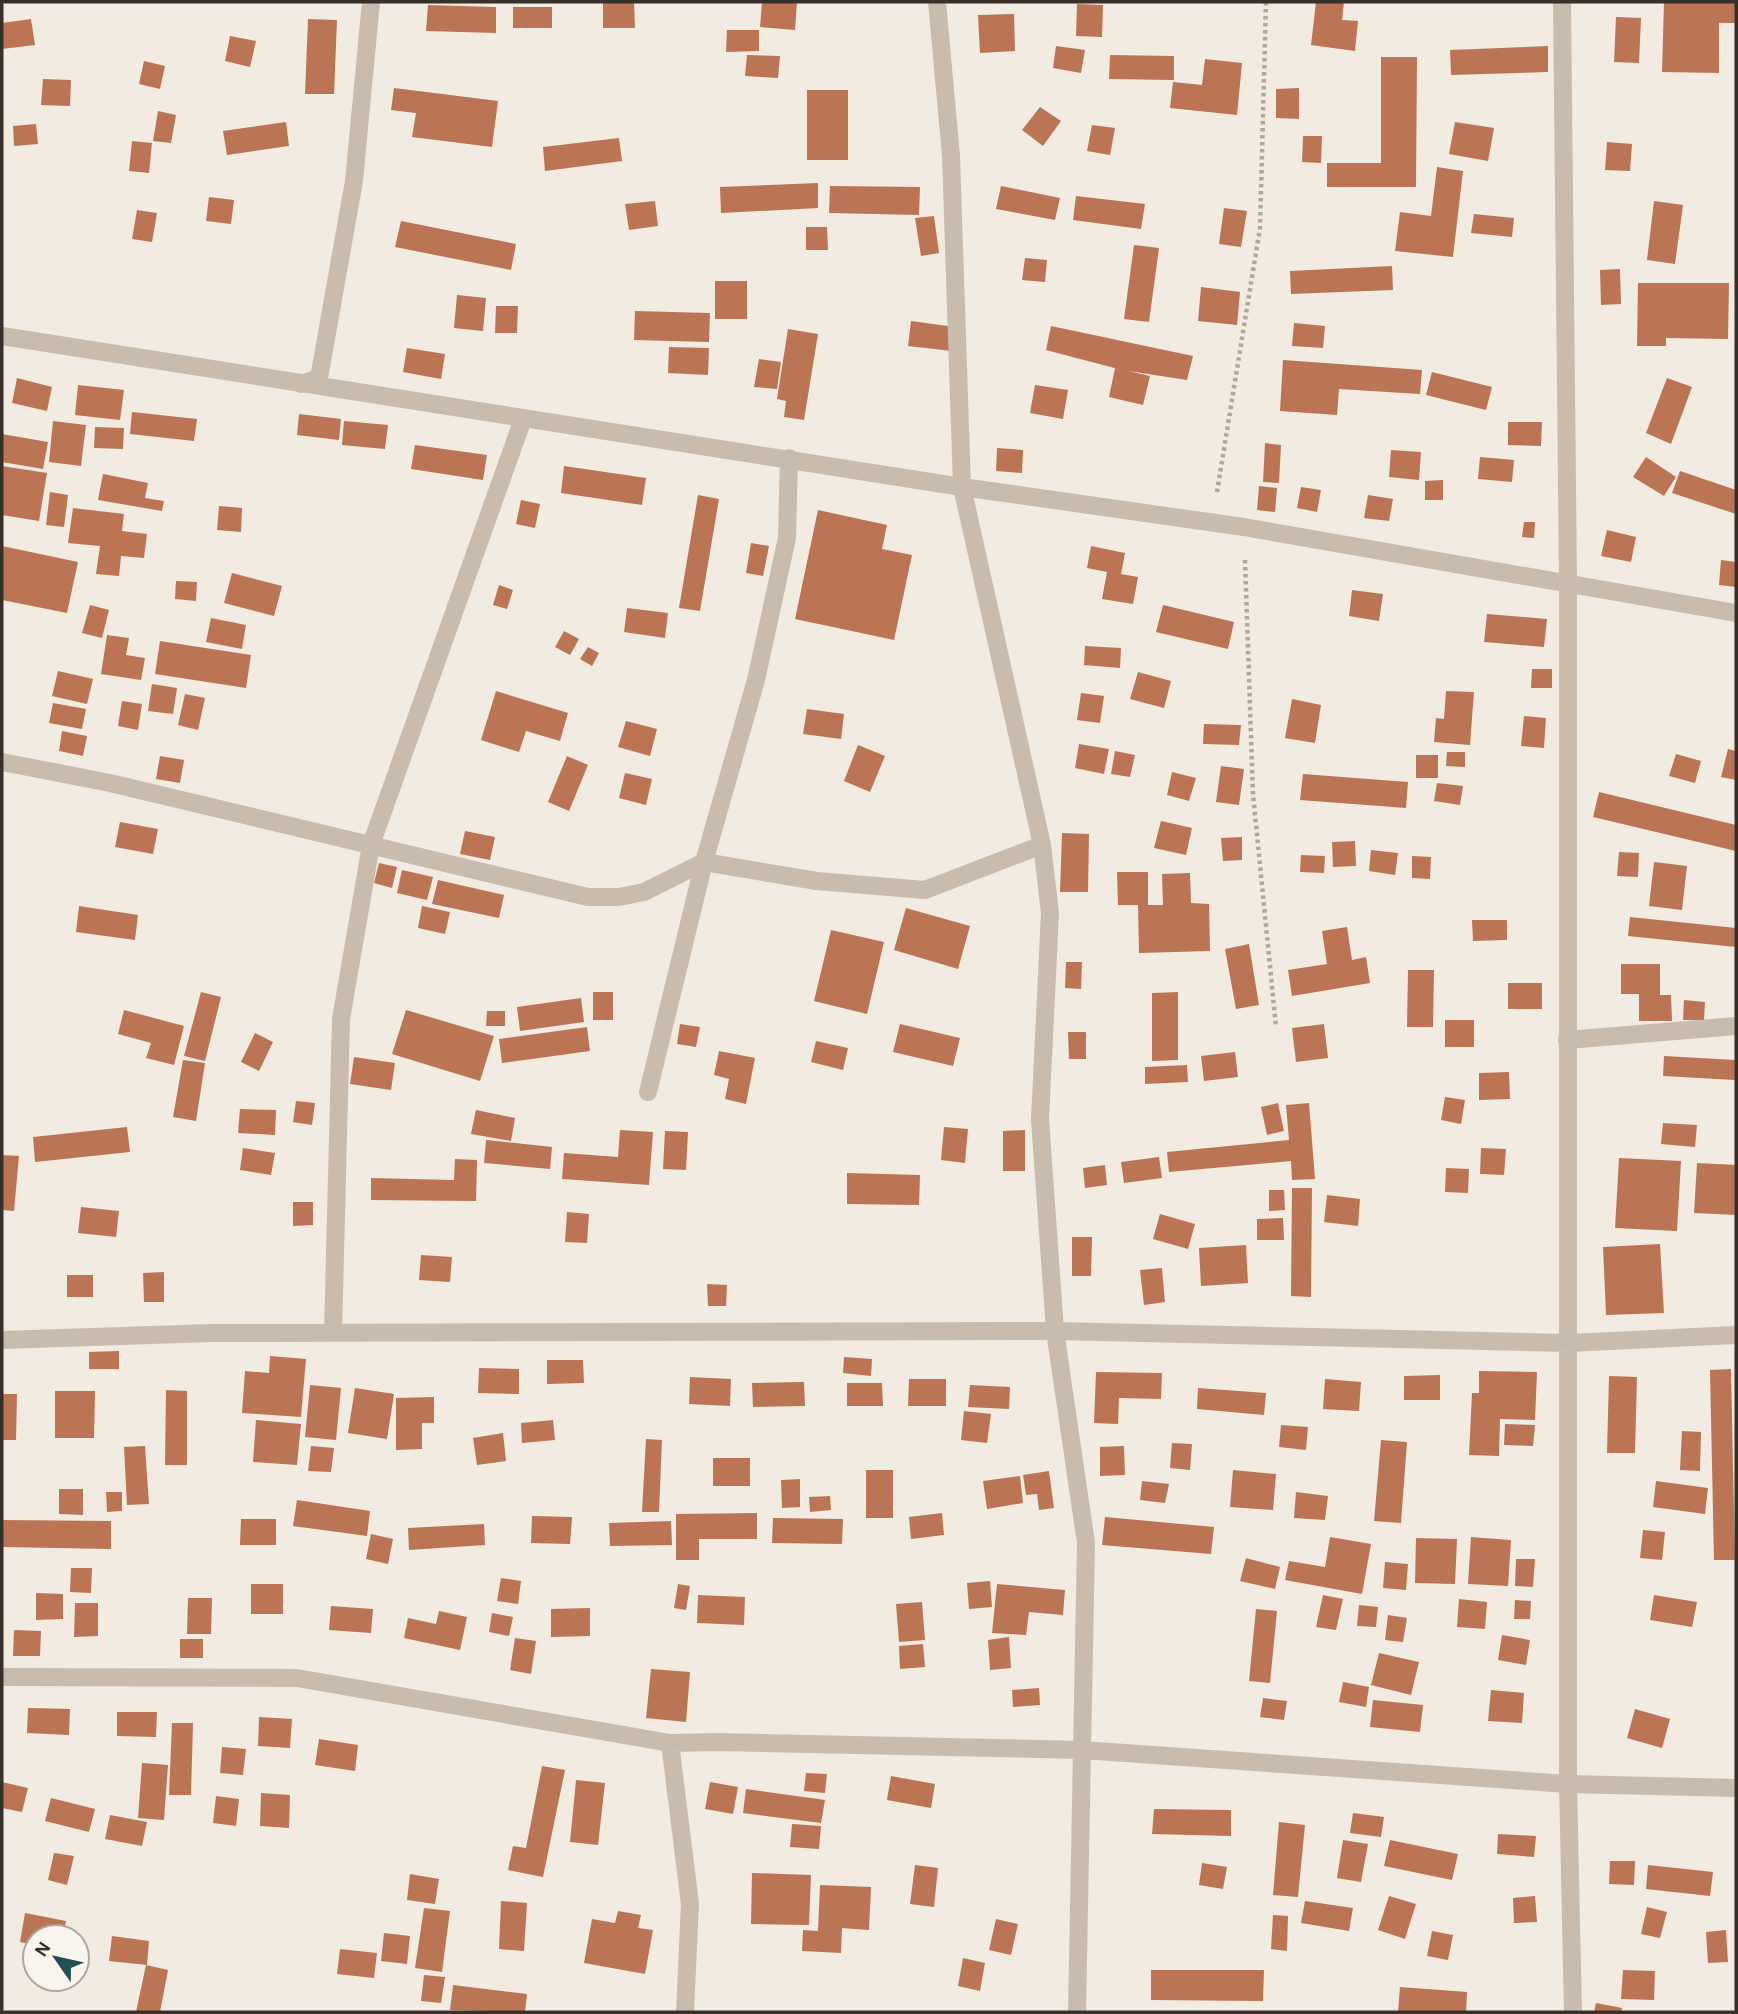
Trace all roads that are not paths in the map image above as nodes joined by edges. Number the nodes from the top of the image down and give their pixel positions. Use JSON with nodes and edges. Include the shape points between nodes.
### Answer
{"nodes":[{"id":1,"x":372,"y":2,"type":"edge"},
{"id":2,"x":937,"y":2,"type":"edge"},
{"id":3,"x":1562,"y":2,"type":"edge"},
{"id":4,"x":2,"y":336,"type":"edge"},
{"id":5,"x":301,"y":384,"type":"junction"},
{"id":6,"x":523,"y":419,"type":"junction"},
{"id":7,"x":789,"y":458,"type":"junction"},
{"id":8,"x":962,"y":487,"type":"junction"},
{"id":9,"x":1568,"y":582,"type":"junction"},
{"id":10,"x":1736,"y":613,"type":"edge"},
{"id":11,"x":2,"y":762,"type":"edge"},
{"id":12,"x":371,"y":845,"type":"junction"},
{"id":13,"x":1042,"y":845,"type":"junction"},
{"id":14,"x":704,"y":862,"type":"junction"},
{"id":15,"x":1736,"y":1026,"type":"edge"},
{"id":16,"x":1567,"y":1041,"type":"junction"},
{"id":17,"x":648,"y":1092,"type":"dead end"},
{"id":18,"x":1055,"y":1331,"type":"junction"},
{"id":19,"x":333,"y":1333,"type":"junction"},
{"id":20,"x":1736,"y":1335,"type":"edge"},
{"id":21,"x":2,"y":1339,"type":"edge"},
{"id":22,"x":1569,"y":1343,"type":"junction"},
{"id":23,"x":2,"y":1677,"type":"edge"},
{"id":24,"x":670,"y":1743,"type":"junction"},
{"id":25,"x":1082,"y":1750,"type":"junction"},
{"id":26,"x":1568,"y":1784,"type":"junction"},
{"id":27,"x":1736,"y":1788,"type":"edge"},
{"id":28,"x":685,"y":2012,"type":"edge"},
{"id":29,"x":1077,"y":2012,"type":"edge"},
{"id":30,"x":1573,"y":2012,"type":"edge"}],
"edges":[{"from":1,"to":5,"type":"street","via":[[354,181],[319,378]]},
{"from":2,"to":8,"type":"street","via":[[951,156]]},
{"from":3,"to":9,"type":"street"},
{"from":4,"to":5,"type":"street"},
{"from":5,"to":6,"type":"street"},
{"from":6,"to":7,"type":"street"},
{"from":6,"to":12,"type":"street"},
{"from":7,"to":8,"type":"street"},
{"from":7,"to":14,"type":"street","via":[[787,538],[756,680]]},
{"from":8,"to":9,"type":"street","via":[[1244,527]]},
{"from":8,"to":13,"type":"street"},
{"from":9,"to":10,"type":"street"},
{"from":9,"to":16,"type":"street"},
{"from":11,"to":12,"type":"street"},
{"from":12,"to":14,"type":"street","via":[[588,897],[644,892]]},
{"from":12,"to":19,"type":"street","via":[[341,1019]]},
{"from":13,"to":14,"type":"street","via":[[925,890],[817,881]]},
{"from":13,"to":18,"type":"street","via":[[1051,913],[1040,1119]]},
{"from":14,"to":17,"type":"street"},
{"from":15,"to":16,"type":"street"},
{"from":16,"to":22,"type":"street"},
{"from":18,"to":19,"type":"street"},
{"from":18,"to":22,"type":"street"},
{"from":18,"to":25,"type":"street","via":[[1086,1543]]},
{"from":19,"to":21,"type":"street"},
{"from":20,"to":22,"type":"street"},
{"from":22,"to":26,"type":"street"},
{"from":23,"to":24,"type":"street","via":[[297,1678]]},
{"from":24,"to":25,"type":"street"},
{"from":24,"to":28,"type":"street","via":[[690,1904]]},
{"from":25,"to":26,"type":"street"},
{"from":25,"to":29,"type":"street"},
{"from":26,"to":27,"type":"street"},
{"from":26,"to":30,"type":"street"}]}
